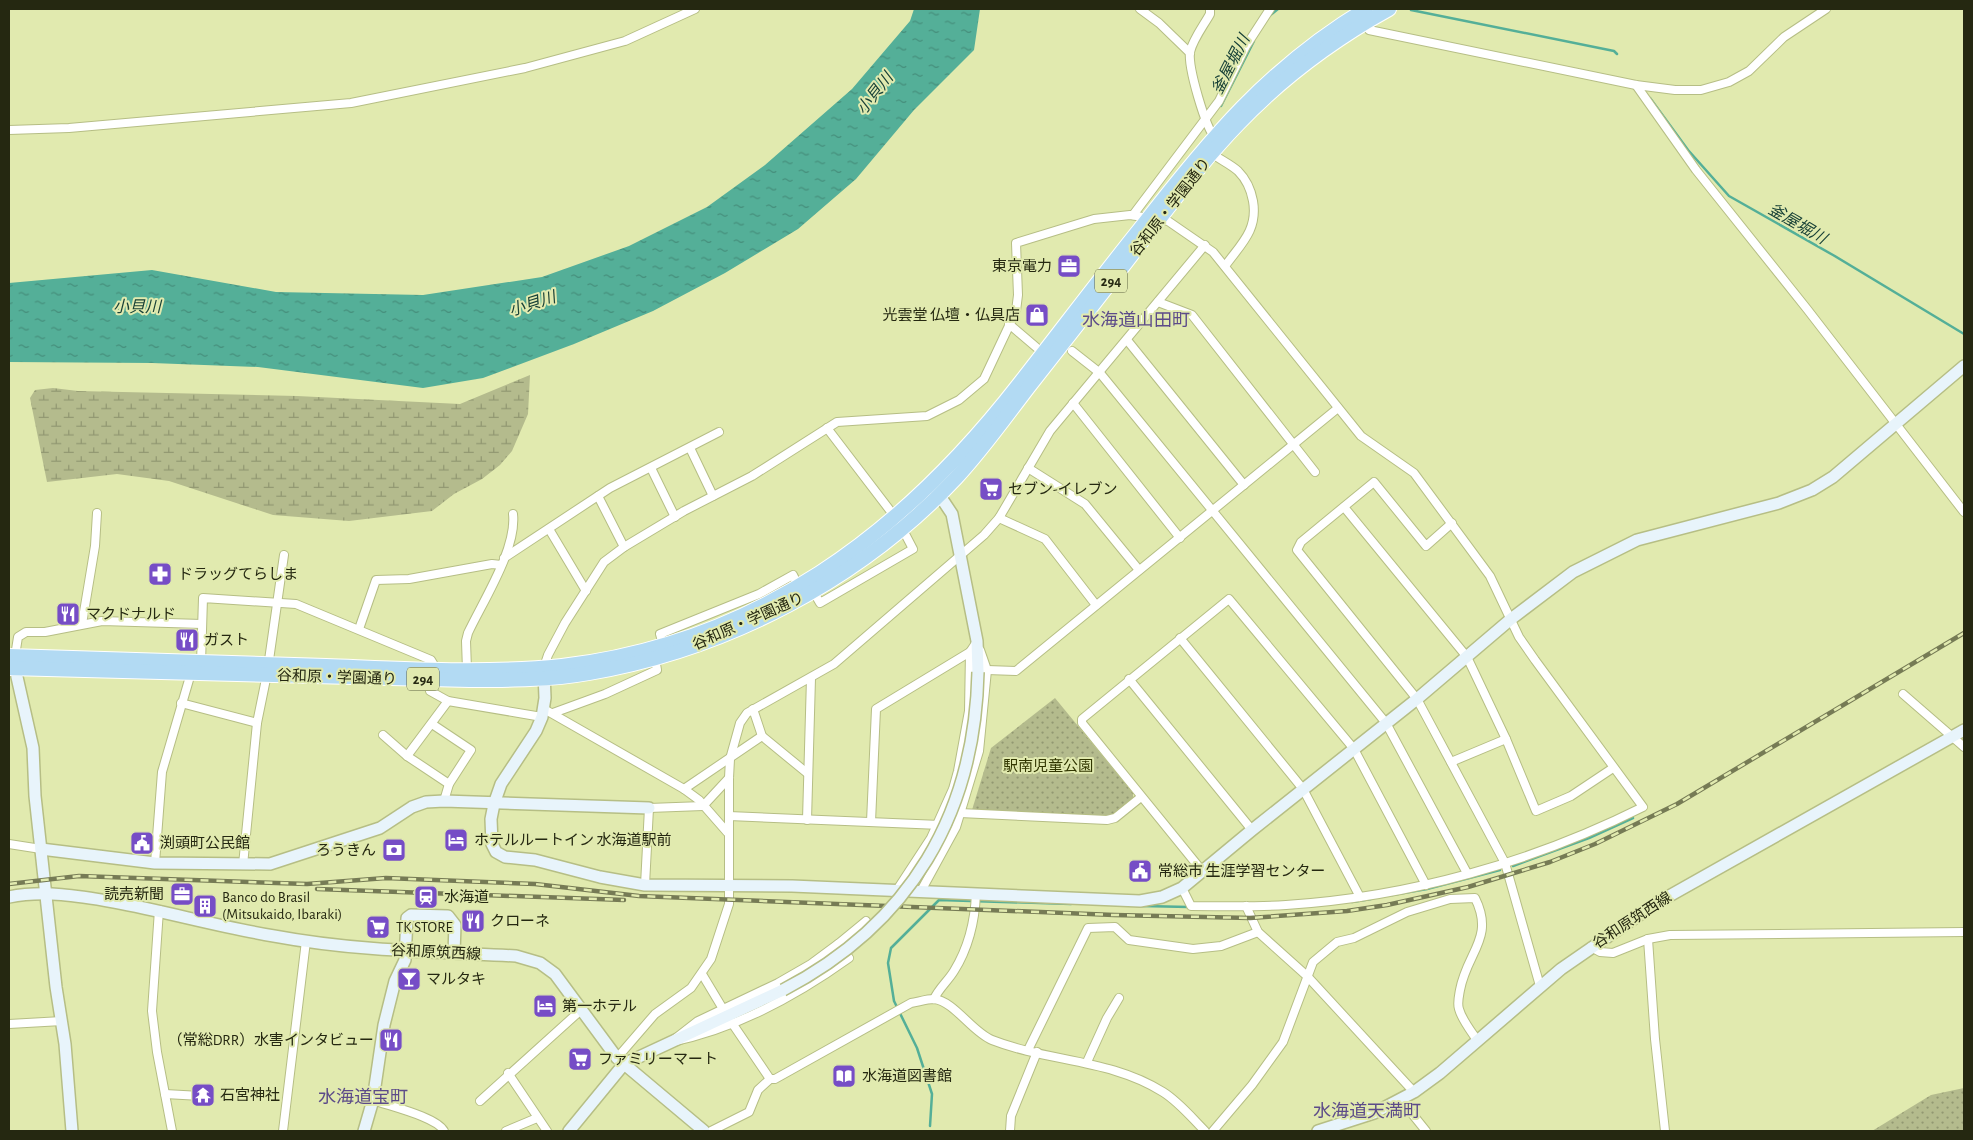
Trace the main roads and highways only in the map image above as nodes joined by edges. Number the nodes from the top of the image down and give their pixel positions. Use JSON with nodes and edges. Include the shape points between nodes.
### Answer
{"nodes":[{"id":1,"x":1389,"y":9,"type":"edge"},
{"id":2,"x":1363,"y":13,"type":"edge"},
{"id":3,"x":1155,"y":217,"type":"junction"},
{"id":4,"x":936,"y":489,"type":"junction"},
{"id":5,"x":730,"y":627,"type":"junction"},
{"id":6,"x":12,"y":662,"type":"edge"},
{"id":7,"x":544,"y":673,"type":"junction"},
{"id":8,"x":432,"y":674,"type":"junction"}],
"edges":[{"from":1,"to":2,"type":"highway","name":"谷和原・学園通り","number":"294"},
{"from":2,"to":3,"type":"highway","name":"谷和原・学園通り","number":"294","via":[[1326,34],[1283,68],[1230,118],[1213,145]]},
{"from":3,"to":4,"type":"highway","name":"谷和原・学園通り","number":"294"},
{"from":3,"to":4,"type":"highway","name":"谷和原・学園通り","number":"294","via":[[974,457]]},
{"from":4,"to":5,"type":"highway","name":"谷和原・学園通り","number":"294","via":[[850,568]]},
{"from":5,"to":7,"type":"highway","name":"谷和原・学園通り","number":"294"},
{"from":5,"to":7,"type":"highway","name":"谷和原・学園通り","number":"294","via":[[654,658],[588,673]]},
{"from":6,"to":8,"type":"highway","name":"谷和原・学園通り","number":"294"},
{"from":7,"to":8,"type":"highway","name":"谷和原・学園通り","number":"294","via":[[467,670]]},
{"from":7,"to":8,"type":"highway","name":"谷和原・学園通り","number":"294","via":[[470,680]]}]}
